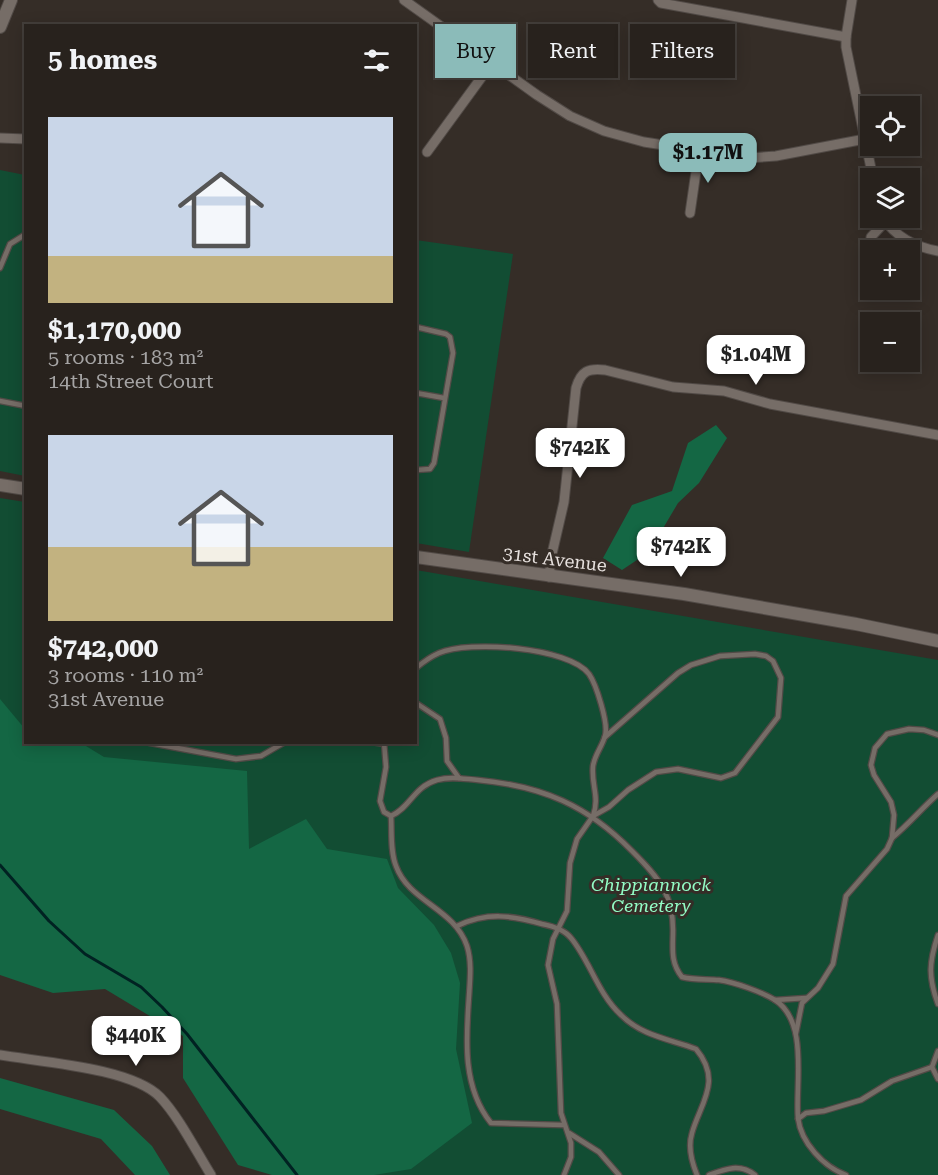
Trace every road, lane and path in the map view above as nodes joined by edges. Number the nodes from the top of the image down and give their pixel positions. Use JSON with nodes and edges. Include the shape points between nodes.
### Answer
{"nodes":[{"id":1,"x":11,"y":0,"type":"edge"},
{"id":2,"x":404,"y":0,"type":"edge"},
{"id":3,"x":658,"y":0,"type":"edge"},
{"id":4,"x":852,"y":0,"type":"edge"},
{"id":5,"x":438,"y":24,"type":"edge"},
{"id":6,"x":0,"y":27,"type":"edge"},
{"id":7,"x":846,"y":36,"type":"junction"},
{"id":8,"x":481,"y":78,"type":"edge"},
{"id":9,"x":513,"y":78,"type":"edge"},
{"id":10,"x":860,"y":113,"type":"edge"},
{"id":11,"x":0,"y":138,"type":"edge"},
{"id":12,"x":24,"y":139,"type":"edge"},
{"id":13,"x":860,"y":141,"type":"edge"},
{"id":14,"x":699,"y":151,"type":"junction"},
{"id":15,"x":427,"y":152,"type":"dead end"},
{"id":16,"x":690,"y":213,"type":"dead end"},
{"id":17,"x":892,"y":228,"type":"edge"},
{"id":18,"x":24,"y":235,"type":"edge"},
{"id":19,"x":905,"y":240,"type":"edge"},
{"id":20,"x":920,"y":247,"type":"edge"},
{"id":21,"x":938,"y":251,"type":"edge"},
{"id":22,"x":0,"y":268,"type":"edge"},
{"id":23,"x":417,"y":327,"type":"edge"},
{"id":24,"x":417,"y":393,"type":"edge"},
{"id":25,"x":444,"y":398,"type":"junction"},
{"id":26,"x":0,"y":401,"type":"edge"},
{"id":27,"x":24,"y":406,"type":"edge"},
{"id":28,"x":938,"y":435,"type":"edge"},
{"id":29,"x":417,"y":470,"type":"edge"},
{"id":30,"x":0,"y":485,"type":"edge"},
{"id":31,"x":24,"y":489,"type":"edge"},
{"id":32,"x":417,"y":557,"type":"edge"},
{"id":33,"x":549,"y":577,"type":"junction"},
{"id":34,"x":938,"y":641,"type":"edge"},
{"id":35,"x":417,"y":667,"type":"edge"},
{"id":36,"x":417,"y":704,"type":"edge"},
{"id":37,"x":938,"y":735,"type":"edge"},
{"id":38,"x":605,"y":737,"type":"junction"},
{"id":39,"x":156,"y":744,"type":"edge"},
{"id":40,"x":282,"y":744,"type":"edge"},
{"id":41,"x":384,"y":744,"type":"edge"},
{"id":42,"x":459,"y":778,"type":"junction"},
{"id":43,"x":938,"y":794,"type":"edge"},
{"id":44,"x":391,"y":816,"type":"junction"},
{"id":45,"x":593,"y":816,"type":"junction"},
{"id":46,"x":892,"y":838,"type":"junction"},
{"id":47,"x":457,"y":926,"type":"junction"},
{"id":48,"x":559,"y":929,"type":"junction"},
{"id":49,"x":938,"y":936,"type":"edge"},
{"id":50,"x":936,"y":996,"type":"edge"},
{"id":51,"x":806,"y":998,"type":"junction"},
{"id":52,"x":774,"y":1000,"type":"junction"},
{"id":53,"x":938,"y":1004,"type":"edge"},
{"id":54,"x":795,"y":1036,"type":"junction"},
{"id":55,"x":938,"y":1051,"type":"edge"},
{"id":56,"x":0,"y":1055,"type":"edge"},
{"id":57,"x":932,"y":1067,"type":"junction"},
{"id":58,"x":938,"y":1079,"type":"edge"},
{"id":59,"x":798,"y":1119,"type":"junction"},
{"id":60,"x":563,"y":1125,"type":"junction"},
{"id":61,"x":569,"y":1133,"type":"junction"},
{"id":62,"x":211,"y":1175,"type":"edge"},
{"id":63,"x":564,"y":1175,"type":"edge"},
{"id":64,"x":619,"y":1175,"type":"edge"},
{"id":65,"x":697,"y":1175,"type":"edge"},
{"id":66,"x":709,"y":1175,"type":"edge"},
{"id":67,"x":755,"y":1175,"type":"edge"},
{"id":68,"x":846,"y":1175,"type":"edge"}],
"edges":[{"from":1,"to":6,"type":"street"},
{"from":2,"to":5,"type":"street"},
{"from":3,"to":7,"type":"street"},
{"from":4,"to":7,"type":"street"},
{"from":7,"to":10,"type":"street"},
{"from":8,"to":15,"type":"street"},
{"from":9,"to":14,"type":"street","via":[[585,124],[631,139]]},
{"from":11,"to":12,"type":"street"},
{"from":13,"to":14,"type":"street","via":[[764,158]]},
{"from":14,"to":16,"type":"street"},
{"from":17,"to":19,"type":"street"},
{"from":18,"to":22,"type":"lane","via":[[10,244]]},
{"from":20,"to":21,"type":"street"},
{"from":23,"to":25,"type":"lane","via":[[450,337],[452,362]]},
{"from":24,"to":25,"type":"lane"},
{"from":25,"to":29,"type":"lane","via":[[434,463],[430,470]]},
{"from":26,"to":27,"type":"lane"},
{"from":28,"to":33,"type":"street","via":[[770,404],[724,391],[673,387],[592,368],[582,373],[576,388],[564,502]]},
{"from":30,"to":31,"type":"street"},
{"from":32,"to":33,"type":"street","name":"31st Avenue"},
{"from":33,"to":34,"type":"street","name":"31st Avenue","via":[[718,599]]},
{"from":35,"to":38,"type":"lane","via":[[440,653],[477,648],[518,648],[558,657],[584,669],[594,681]]},
{"from":36,"to":42,"type":"lane","via":[[440,719],[447,761]]},
{"from":37,"to":46,"type":"lane","via":[[909,729],[887,734],[875,748],[871,765],[891,802]]},
{"from":38,"to":45,"type":"lane","via":[[593,765],[597,803]]},
{"from":38,"to":45,"type":"lane","via":[[692,665],[720,656],[755,654],[773,661],[781,678],[778,717],[735,773],[721,778],[678,769],[656,772]]},
{"from":39,"to":40,"type":"lane","via":[[236,759],[261,756]]},
{"from":41,"to":44,"type":"lane","via":[[386,767],[380,801],[384,812]]},
{"from":42,"to":44,"type":"lane","via":[[439,779],[420,787],[399,813]]},
{"from":42,"to":45,"type":"lane","via":[[545,793]]},
{"from":43,"to":46,"type":"lane"},
{"from":44,"to":47,"type":"lane","via":[[395,864],[404,883]]},
{"from":45,"to":48,"type":"lane","via":[[573,849],[567,911]]},
{"from":45,"to":52,"type":"lane","via":[[640,858],[664,888],[673,929],[672,955],[682,977],[722,981]]},
{"from":46,"to":51,"type":"lane","via":[[846,896],[832,964],[818,988]]},
{"from":47,"to":48,"type":"lane","via":[[482,917],[505,915]]},
{"from":47,"to":60,"type":"lane","via":[[470,958],[465,1047],[482,1112],[491,1123]]},
{"from":48,"to":60,"type":"lane","via":[[548,965],[557,1004]]},
{"from":48,"to":65,"type":"lane","via":[[573,941],[620,1014],[646,1033],[696,1049],[701,1055],[708,1085],[690,1141]]},
{"from":49,"to":50,"type":"lane","via":[[930,966]]},
{"from":50,"to":53,"type":"lane"},
{"from":51,"to":52,"type":"lane"},
{"from":51,"to":54,"type":"lane"},
{"from":52,"to":54,"type":"lane","via":[[785,1009]]},
{"from":54,"to":59,"type":"lane","via":[[800,1080]]},
{"from":55,"to":57,"type":"lane"},
{"from":56,"to":62,"type":"street","via":[[115,1075],[149,1089],[167,1106]]},
{"from":57,"to":58,"type":"lane"},
{"from":57,"to":59,"type":"lane","via":[[892,1081],[861,1101],[806,1113]]},
{"from":59,"to":68,"type":"lane","via":[[813,1151],[835,1171]]},
{"from":60,"to":61,"type":"lane"},
{"from":61,"to":63,"type":"lane","via":[[571,1157]]},
{"from":61,"to":64,"type":"lane","via":[[599,1152]]},
{"from":66,"to":67,"type":"lane","via":[[737,1167]]}]}
